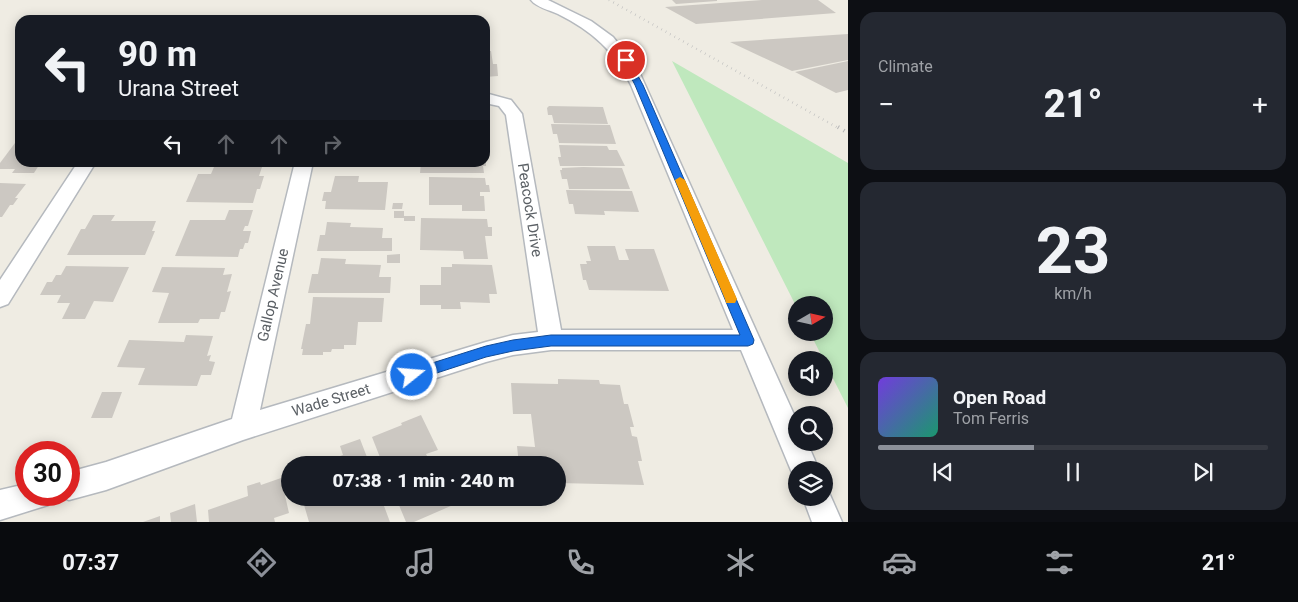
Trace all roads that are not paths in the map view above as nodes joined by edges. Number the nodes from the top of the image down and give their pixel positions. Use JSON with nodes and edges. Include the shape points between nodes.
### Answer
{"nodes":[{"id":1,"x":538,"y":0,"type":"edge"},
{"id":2,"x":490,"y":100,"type":"edge"},
{"id":3,"x":83,"y":167,"type":"edge"},
{"id":4,"x":303,"y":167,"type":"edge"},
{"id":5,"x":0,"y":298,"type":"edge"},
{"id":6,"x":551,"y":340,"type":"junction"},
{"id":7,"x":748,"y":340,"type":"junction"},
{"id":8,"x":243,"y":428,"type":"junction"},
{"id":9,"x":801,"y":461,"type":"edge"},
{"id":10,"x":80,"y":483,"type":"edge"},
{"id":11,"x":15,"y":501,"type":"edge"},
{"id":12,"x":0,"y":505,"type":"edge"},
{"id":13,"x":820,"y":506,"type":"edge"},
{"id":14,"x":827,"y":522,"type":"edge"}],
"edges":[{"from":1,"to":7,"type":"street","via":[[589,26],[610,41],[626,60]]},
{"from":2,"to":6,"type":"street","name":"Peacock Drive","via":[[505,104],[514,114]]},
{"from":3,"to":5,"type":"street"},
{"from":4,"to":8,"type":"street","name":"Gallop Avenue"},
{"from":6,"to":7,"type":"street","name":"Wade Street"},
{"from":6,"to":8,"type":"street","name":"Wade Street","via":[[486,352]]},
{"from":7,"to":9,"type":"street"},
{"from":8,"to":10,"type":"street","name":"Wade Street"},
{"from":11,"to":12,"type":"street"},
{"from":13,"to":14,"type":"street"}]}
